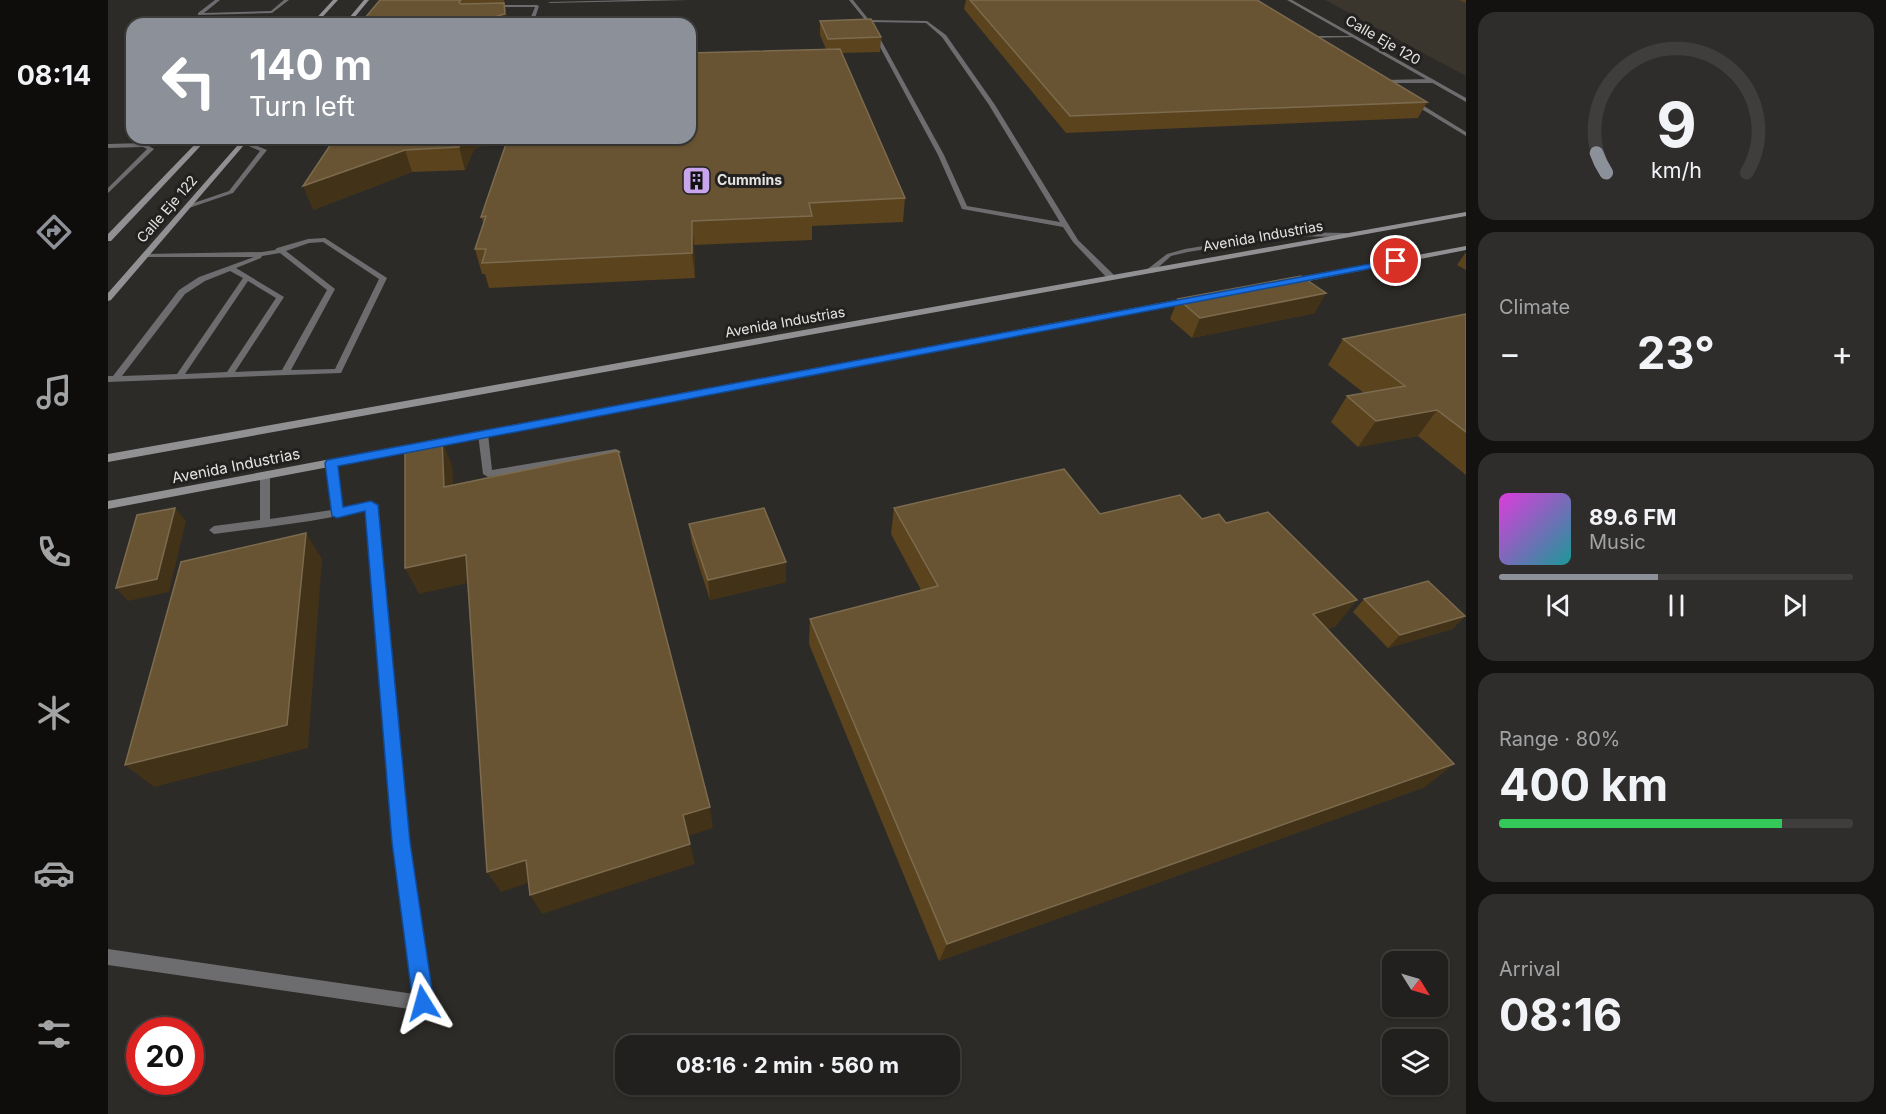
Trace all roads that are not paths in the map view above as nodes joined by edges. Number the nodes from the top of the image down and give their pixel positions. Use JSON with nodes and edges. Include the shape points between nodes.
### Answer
{"nodes":[{"id":1,"x":218,"y":0,"type":"edge"},
{"id":2,"x":287,"y":0,"type":"edge"},
{"id":3,"x":336,"y":0,"type":"edge"},
{"id":4,"x":367,"y":0,"type":"edge"},
{"id":5,"x":687,"y":0,"type":"edge"},
{"id":6,"x":851,"y":0,"type":"edge"},
{"id":7,"x":1289,"y":0,"type":"edge"},
{"id":8,"x":550,"y":3,"type":"dead end"},
{"id":9,"x":488,"y":6,"type":"edge"},
{"id":10,"x":319,"y":18,"type":"edge"},
{"id":11,"x":351,"y":18,"type":"edge"},
{"id":12,"x":534,"y":18,"type":"edge"},
{"id":13,"x":868,"y":21,"type":"junction"},
{"id":14,"x":1348,"y":34,"type":"junction"},
{"id":15,"x":1306,"y":36,"type":"junction"},
{"id":16,"x":1355,"y":37,"type":"junction"},
{"id":17,"x":1319,"y":43,"type":"edge"},
{"id":18,"x":1425,"y":77,"type":"junction"},
{"id":19,"x":1379,"y":80,"type":"junction"},
{"id":20,"x":1431,"y":81,"type":"junction"},
{"id":21,"x":1392,"y":88,"type":"edge"},
{"id":22,"x":1410,"y":99,"type":"edge"},
{"id":23,"x":1466,"y":100,"type":"edge"},
{"id":24,"x":1466,"y":134,"type":"edge"},
{"id":25,"x":199,"y":144,"type":"edge"},
{"id":26,"x":242,"y":144,"type":"edge"},
{"id":27,"x":253,"y":144,"type":"edge"},
{"id":28,"x":108,"y":146,"type":"edge"},
{"id":29,"x":108,"y":191,"type":"edge"},
{"id":30,"x":187,"y":207,"type":"junction"},
{"id":31,"x":1466,"y":214,"type":"edge"},
{"id":32,"x":1065,"y":225,"type":"junction"},
{"id":33,"x":108,"y":239,"type":"edge"},
{"id":34,"x":1466,"y":248,"type":"edge"},
{"id":35,"x":279,"y":249,"type":"junction"},
{"id":36,"x":265,"y":254,"type":"junction"},
{"id":37,"x":146,"y":255,"type":"junction"},
{"id":38,"x":230,"y":268,"type":"junction"},
{"id":39,"x":1110,"y":277,"type":"junction"},
{"id":40,"x":246,"y":279,"type":"junction"},
{"id":41,"x":1279,"y":284,"type":"edge"},
{"id":42,"x":1209,"y":297,"type":"edge"},
{"id":43,"x":108,"y":298,"type":"edge"},
{"id":44,"x":285,"y":373,"type":"junction"},
{"id":45,"x":229,"y":375,"type":"junction"},
{"id":46,"x":179,"y":377,"type":"junction"},
{"id":47,"x":111,"y":379,"type":"edge"},
{"id":48,"x":483,"y":434,"type":"junction"},
{"id":49,"x":616,"y":452,"type":"edge"},
{"id":50,"x":108,"y":458,"type":"edge"},
{"id":51,"x":331,"y":463,"type":"junction"},
{"id":52,"x":265,"y":476,"type":"junction"},
{"id":53,"x":108,"y":505,"type":"edge"},
{"id":54,"x":337,"y":513,"type":"junction"},
{"id":55,"x":265,"y":524,"type":"junction"},
{"id":56,"x":214,"y":530,"type":"dead end"},
{"id":57,"x":108,"y":957,"type":"edge"}],
"edges":[{"from":1,"to":2,"type":"lane","via":[[199,14],[272,12]]},
{"from":3,"to":10,"type":"main road"},
{"from":4,"to":11,"type":"main road"},
{"from":5,"to":8,"type":"lane"},
{"from":6,"to":13,"type":"lane"},
{"from":7,"to":14,"type":"street","name":"Calle Eje 120"},
{"from":9,"to":12,"type":"lane","via":[[534,5],[538,8]]},
{"from":13,"to":32,"type":"lane","via":[[927,22],[944,36],[992,105]]},
{"from":13,"to":32,"type":"lane","via":[[964,208]]},
{"from":14,"to":15,"type":"lane"},
{"from":14,"to":16,"type":"street","name":"Calle Eje 120"},
{"from":15,"to":16,"type":"lane"},
{"from":15,"to":17,"type":"lane"},
{"from":16,"to":18,"type":"street","name":"Calle Eje 120"},
{"from":18,"to":19,"type":"lane"},
{"from":18,"to":20,"type":"street","name":"Calle Eje 120"},
{"from":19,"to":20,"type":"lane"},
{"from":19,"to":21,"type":"lane"},
{"from":20,"to":23,"type":"street","name":"Calle Eje 120"},
{"from":22,"to":24,"type":"lane"},
{"from":25,"to":33,"type":"main road","name":"Calle Eje 122"},
{"from":26,"to":30,"type":"main road","name":"Calle Eje 122"},
{"from":27,"to":30,"type":"lane","via":[[264,150],[231,192]]},
{"from":28,"to":29,"type":"lane","via":[[144,145],[151,149]]},
{"from":30,"to":37,"type":"main road","name":"Calle Eje 122"},
{"from":31,"to":39,"type":"main road","name":"Avenida Industrias"},
{"from":32,"to":39,"type":"lane"},
{"from":34,"to":41,"type":"main road"},
{"from":35,"to":36,"type":"lane"},
{"from":35,"to":44,"type":"lane","via":[[331,288]]},
{"from":35,"to":44,"type":"lane","via":[[302,241],[325,240],[383,278],[338,371]]},
{"from":36,"to":37,"type":"lane"},
{"from":36,"to":38,"type":"lane"},
{"from":37,"to":43,"type":"main road","name":"Calle Eje 122"},
{"from":38,"to":40,"type":"lane"},
{"from":38,"to":47,"type":"lane","via":[[182,292]]},
{"from":39,"to":50,"type":"main road","name":"Avenida Industrias"},
{"from":40,"to":45,"type":"lane","via":[[280,297]]},
{"from":40,"to":46,"type":"lane"},
{"from":42,"to":48,"type":"main road","name":"Avenida Industrias"},
{"from":44,"to":45,"type":"lane"},
{"from":45,"to":46,"type":"lane"},
{"from":46,"to":47,"type":"lane"},
{"from":48,"to":49,"type":"lane","via":[[488,474]]},
{"from":48,"to":51,"type":"main road","name":"Avenida Industrias"},
{"from":51,"to":52,"type":"main road","name":"Avenida Industrias"},
{"from":51,"to":54,"type":"lane"},
{"from":52,"to":53,"type":"main road","name":"Avenida Industrias"},
{"from":52,"to":55,"type":"lane"},
{"from":54,"to":55,"type":"lane"},
{"from":54,"to":57,"type":"lane","via":[[371,505],[401,842],[423,1003]]},
{"from":55,"to":56,"type":"lane"}]}
